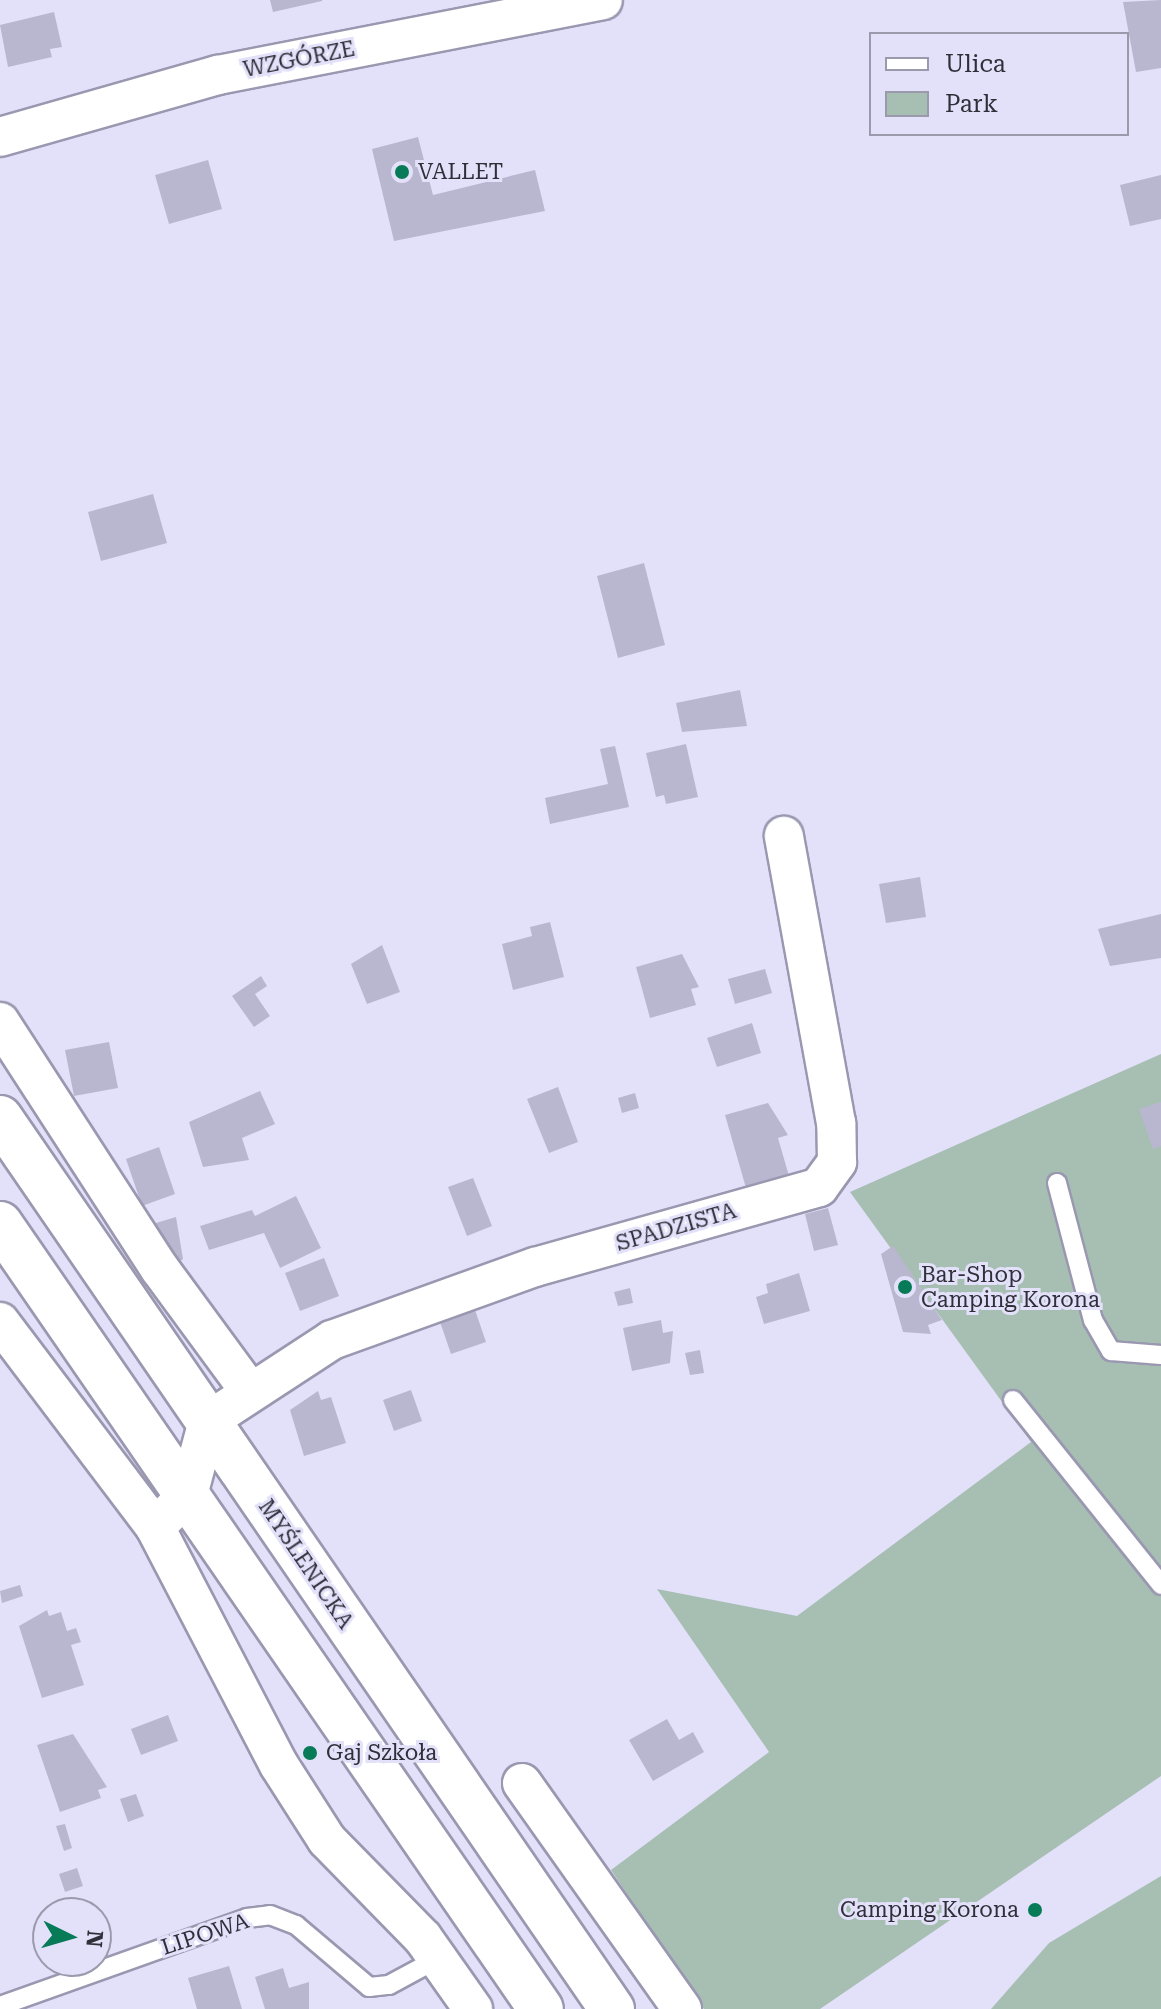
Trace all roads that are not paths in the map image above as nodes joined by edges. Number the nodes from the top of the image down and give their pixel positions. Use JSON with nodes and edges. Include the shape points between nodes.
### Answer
{"nodes":[{"id":1,"x":603,"y":0,"type":"edge"},
{"id":2,"x":0,"y":137,"type":"edge"},
{"id":3,"x":784,"y":836,"type":"dead end"},
{"id":4,"x":0,"y":1022,"type":"edge"},
{"id":5,"x":0,"y":1118,"type":"edge"},
{"id":6,"x":1057,"y":1183,"type":"dead end"},
{"id":7,"x":0,"y":1224,"type":"edge"},
{"id":8,"x":0,"y":1322,"type":"edge"},
{"id":9,"x":1161,"y":1355,"type":"edge"},
{"id":10,"x":248,"y":1389,"type":"junction"},
{"id":11,"x":1013,"y":1400,"type":"dead end"},
{"id":12,"x":208,"y":1421,"type":"junction"},
{"id":13,"x":188,"y":1495,"type":"junction"},
{"id":14,"x":155,"y":1527,"type":"junction"},
{"id":15,"x":1161,"y":1585,"type":"edge"},
{"id":16,"x":522,"y":1783,"type":"dead end"},
{"id":17,"x":437,"y":1959,"type":"junction"},
{"id":18,"x":0,"y":2006,"type":"edge"},
{"id":19,"x":473,"y":2009,"type":"edge"},
{"id":20,"x":541,"y":2009,"type":"edge"},
{"id":21,"x":612,"y":2009,"type":"edge"},
{"id":22,"x":682,"y":2009,"type":"edge"}],
"edges":[{"from":1,"to":2,"type":"street","name":"WZGÓRZE","via":[[218,75]]},
{"from":3,"to":10,"type":"street","name":"SPADZISTA","via":[[836,1123],[837,1162],[819,1187],[535,1267],[332,1340]]},
{"from":4,"to":10,"type":"street","via":[[168,1280]]},
{"from":5,"to":12,"type":"highway","name":"MYŚLENICKA"},
{"from":6,"to":9,"type":"lane","via":[[1093,1320],[1111,1351]]},
{"from":7,"to":13,"type":"highway"},
{"from":8,"to":14,"type":"street"},
{"from":10,"to":12,"type":"street","name":"SPADZISTA"},
{"from":11,"to":15,"type":"lane"},
{"from":12,"to":13,"type":"street"},
{"from":12,"to":21,"type":"highway","name":"MYŚLENICKA"},
{"from":13,"to":14,"type":"street"},
{"from":13,"to":20,"type":"highway"},
{"from":14,"to":17,"type":"street","via":[[279,1765],[327,1840]]},
{"from":16,"to":22,"type":"street"},
{"from":17,"to":18,"type":"lane","name":"LIPOWA","via":[[369,1987],[296,1925],[270,1915],[247,1918]]},
{"from":17,"to":19,"type":"street"}]}
